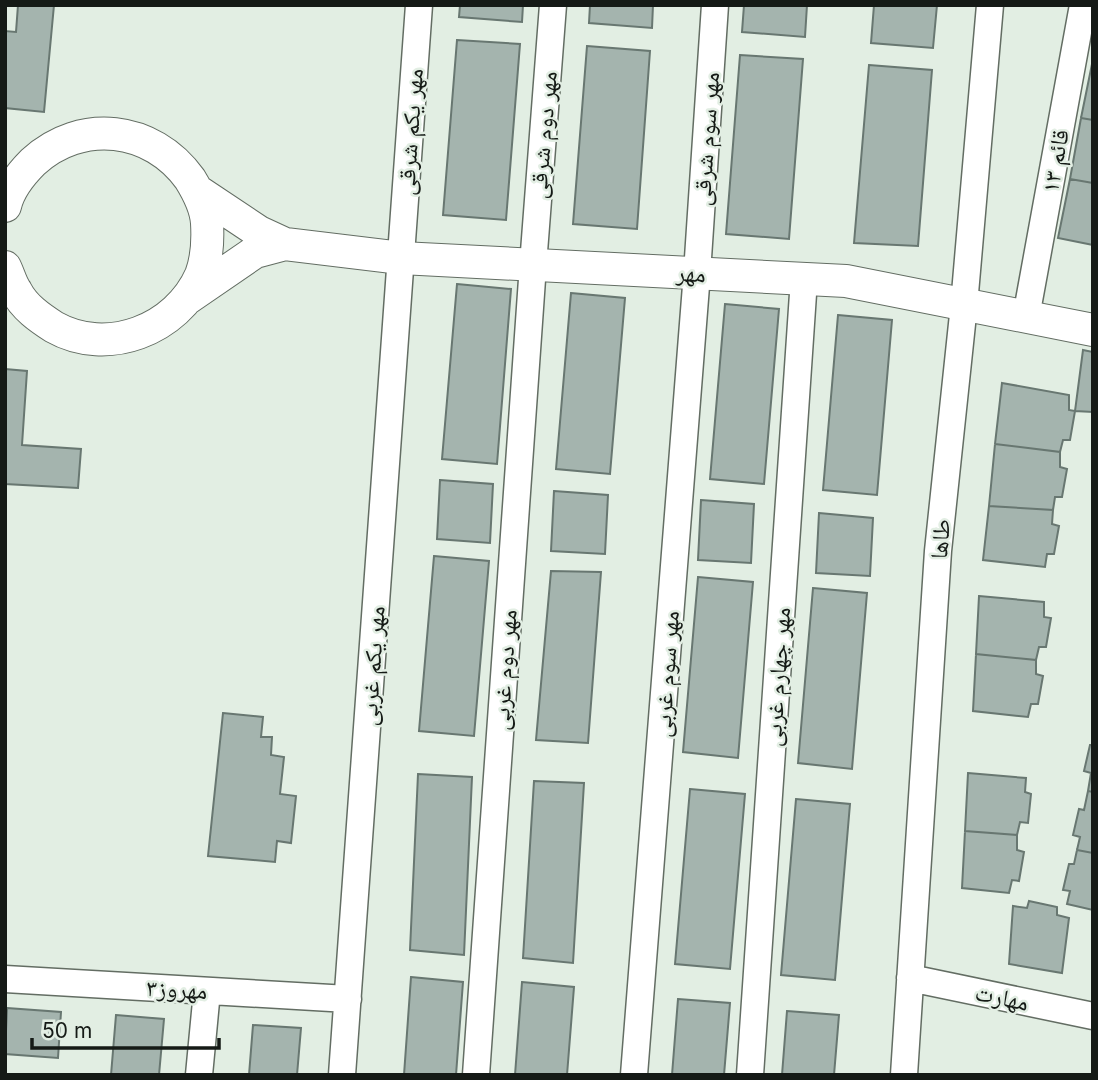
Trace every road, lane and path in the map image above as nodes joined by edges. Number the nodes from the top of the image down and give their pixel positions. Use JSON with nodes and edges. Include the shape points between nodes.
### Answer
{"nodes":[{"id":1,"x":419,"y":5,"type":"edge"},
{"id":2,"x":554,"y":5,"type":"edge"},
{"id":3,"x":715,"y":5,"type":"edge"},
{"id":4,"x":989,"y":5,"type":"edge"},
{"id":5,"x":1083,"y":5,"type":"edge"},
{"id":6,"x":13,"y":177,"type":"edge"},
{"id":7,"x":198,"y":192,"type":"junction"},
{"id":8,"x":5,"y":206,"type":"edge"},
{"id":9,"x":285,"y":244,"type":"junction"},
{"id":10,"x":401,"y":258,"type":"junction"},
{"id":11,"x":533,"y":265,"type":"junction"},
{"id":12,"x":5,"y":267,"type":"edge"},
{"id":13,"x":697,"y":274,"type":"junction"},
{"id":14,"x":804,"y":279,"type":"junction"},
{"id":15,"x":187,"y":299,"type":"junction"},
{"id":16,"x":964,"y":304,"type":"junction"},
{"id":17,"x":1026,"y":317,"type":"junction"},
{"id":18,"x":1093,"y":330,"type":"edge"},
{"id":19,"x":910,"y":978,"type":"junction"},
{"id":20,"x":5,"y":979,"type":"edge"},
{"id":21,"x":207,"y":990,"type":"junction"},
{"id":22,"x":348,"y":999,"type":"junction"},
{"id":23,"x":1093,"y":1016,"type":"edge"},
{"id":24,"x":199,"y":1075,"type":"edge"},
{"id":25,"x":342,"y":1075,"type":"edge"},
{"id":26,"x":476,"y":1075,"type":"edge"},
{"id":27,"x":634,"y":1075,"type":"edge"},
{"id":28,"x":750,"y":1075,"type":"edge"},
{"id":29,"x":904,"y":1075,"type":"edge"}],
"edges":[{"from":1,"to":10,"type":"street","name":"مهر یکم شرقی"},
{"from":2,"to":11,"type":"street","name":"مهر دوم شرقی"},
{"from":3,"to":13,"type":"street","name":"مهر سوم شرقی"},
{"from":4,"to":16,"type":"street","name":"طاها"},
{"from":5,"to":17,"type":"street","name":"قائم ۱۳"},
{"from":6,"to":7,"type":"street","via":[[48,149],[69,139],[116,133],[150,143],[178,163]]},
{"from":6,"to":8,"type":"street"},
{"from":7,"to":9,"type":"street","name":"مهر"},
{"from":7,"to":15,"type":"street","via":[[207,219],[208,247],[201,274]]},
{"from":9,"to":10,"type":"street","name":"مهر"},
{"from":9,"to":15,"type":"street","name":"مهر","via":[[255,252]]},
{"from":10,"to":11,"type":"street","name":"مهر"},
{"from":10,"to":22,"type":"street","name":"مهر یکم غربی"},
{"from":11,"to":13,"type":"street","name":"مهر"},
{"from":11,"to":26,"type":"street","name":"مهر دوم غربی"},
{"from":12,"to":15,"type":"street","via":[[16,292],[38,317],[67,334],[100,340],[133,336],[163,322]]},
{"from":13,"to":14,"type":"street","name":"مهر"},
{"from":13,"to":27,"type":"street","name":"مهر سوم غربی"},
{"from":14,"to":16,"type":"street","name":"مهر","via":[[846,281]]},
{"from":14,"to":28,"type":"street","name":"مهر چهارم غربی"},
{"from":16,"to":17,"type":"street","name":"مهر"},
{"from":16,"to":19,"type":"street","name":"طاها","via":[[938,551]]},
{"from":17,"to":18,"type":"street","name":"مهر"},
{"from":19,"to":23,"type":"street","name":"مهارت"},
{"from":19,"to":29,"type":"street","name":"طاها"},
{"from":20,"to":21,"type":"street","name":"مهروز۳"},
{"from":21,"to":22,"type":"street","name":"مهروز۳"},
{"from":21,"to":24,"type":"street"},
{"from":22,"to":25,"type":"street","name":"مهر یکم غربی"}]}
